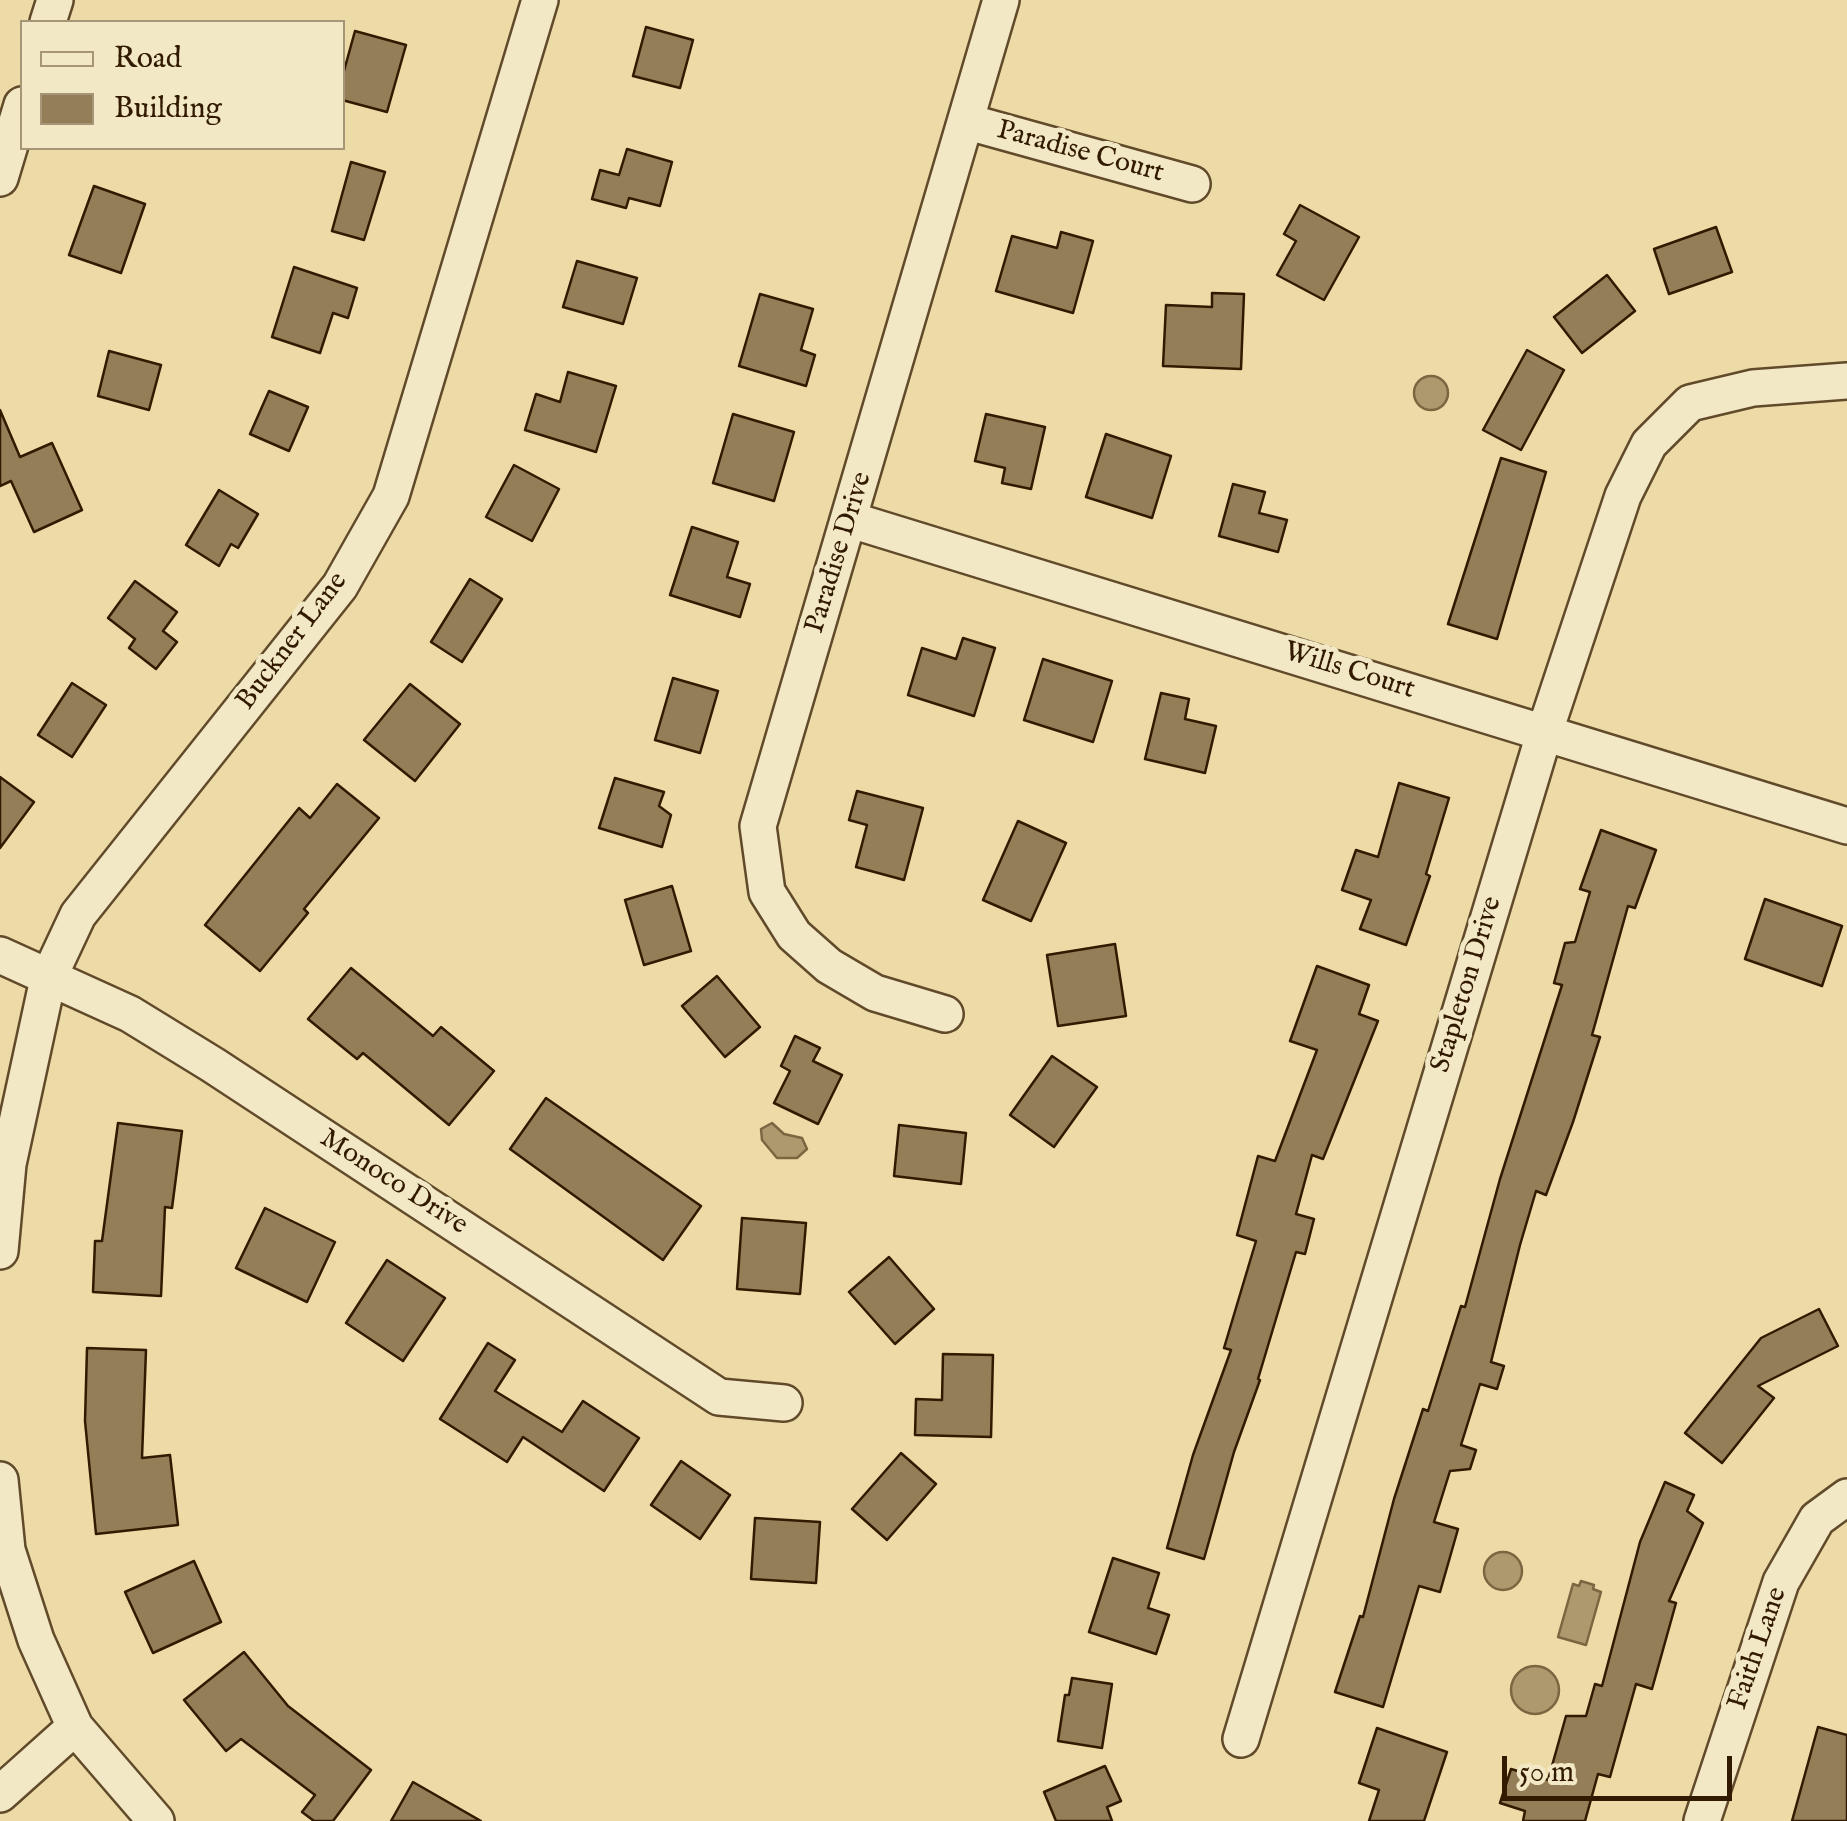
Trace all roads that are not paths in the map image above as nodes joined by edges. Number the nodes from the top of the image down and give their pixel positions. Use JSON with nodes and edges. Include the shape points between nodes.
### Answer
{"nodes":[{"id":1,"x":540,"y":0,"type":"edge"},
{"id":2,"x":1001,"y":0,"type":"edge"},
{"id":3,"x":20,"y":111,"type":"edge"},
{"id":4,"x":968,"y":122,"type":"junction"},
{"id":5,"x":0,"y":178,"type":"edge"},
{"id":6,"x":1192,"y":184,"type":"dead end"},
{"id":7,"x":1847,"y":382,"type":"edge"},
{"id":8,"x":851,"y":520,"type":"junction"},
{"id":9,"x":1544,"y":731,"type":"junction"},
{"id":10,"x":1847,"y":826,"type":"edge"},
{"id":11,"x":0,"y":955,"type":"edge"},
{"id":12,"x":48,"y":979,"type":"junction"},
{"id":13,"x":945,"y":1014,"type":"dead end"},
{"id":14,"x":0,"y":1251,"type":"edge"},
{"id":15,"x":784,"y":1403,"type":"dead end"},
{"id":16,"x":0,"y":1480,"type":"edge"},
{"id":17,"x":1847,"y":1496,"type":"edge"},
{"id":18,"x":75,"y":1727,"type":"junction"},
{"id":19,"x":1241,"y":1739,"type":"dead end"},
{"id":20,"x":0,"y":1794,"type":"edge"},
{"id":21,"x":156,"y":1821,"type":"edge"},
{"id":22,"x":1702,"y":1821,"type":"edge"}],
"edges":[{"from":1,"to":12,"type":"street","name":"Buckner Lane","via":[[391,496],[340,586],[78,914]]},
{"from":2,"to":4,"type":"street","name":"Paradise Drive"},
{"from":3,"to":5,"type":"street"},
{"from":4,"to":6,"type":"street","name":"Paradise Court"},
{"from":4,"to":8,"type":"street","name":"Paradise Drive"},
{"from":7,"to":9,"type":"street","name":"Stapleton Drive","via":[[1753,388],[1690,403],[1649,444],[1623,496]]},
{"from":8,"to":9,"type":"street","name":"Wills Court"},
{"from":8,"to":13,"type":"street","name":"Paradise Drive","via":[[758,826],[766,892],[794,935],[830,966],[875,993]]},
{"from":9,"to":10,"type":"street","name":"Wills Court"},
{"from":9,"to":19,"type":"street","name":"Stapleton Drive"},
{"from":11,"to":12,"type":"street","name":"Monoco Drive"},
{"from":12,"to":14,"type":"street","name":"Buckner Lane","via":[[8,1164]]},
{"from":12,"to":15,"type":"street","name":"Monoco Drive","via":[[130,1014],[213,1065],[719,1397]]},
{"from":16,"to":18,"type":"street","via":[[7,1550],[36,1640]]},
{"from":17,"to":22,"type":"street","name":"Faith Lane","via":[[1817,1519],[1781,1582]]},
{"from":18,"to":20,"type":"street"},
{"from":18,"to":21,"type":"street"}]}
